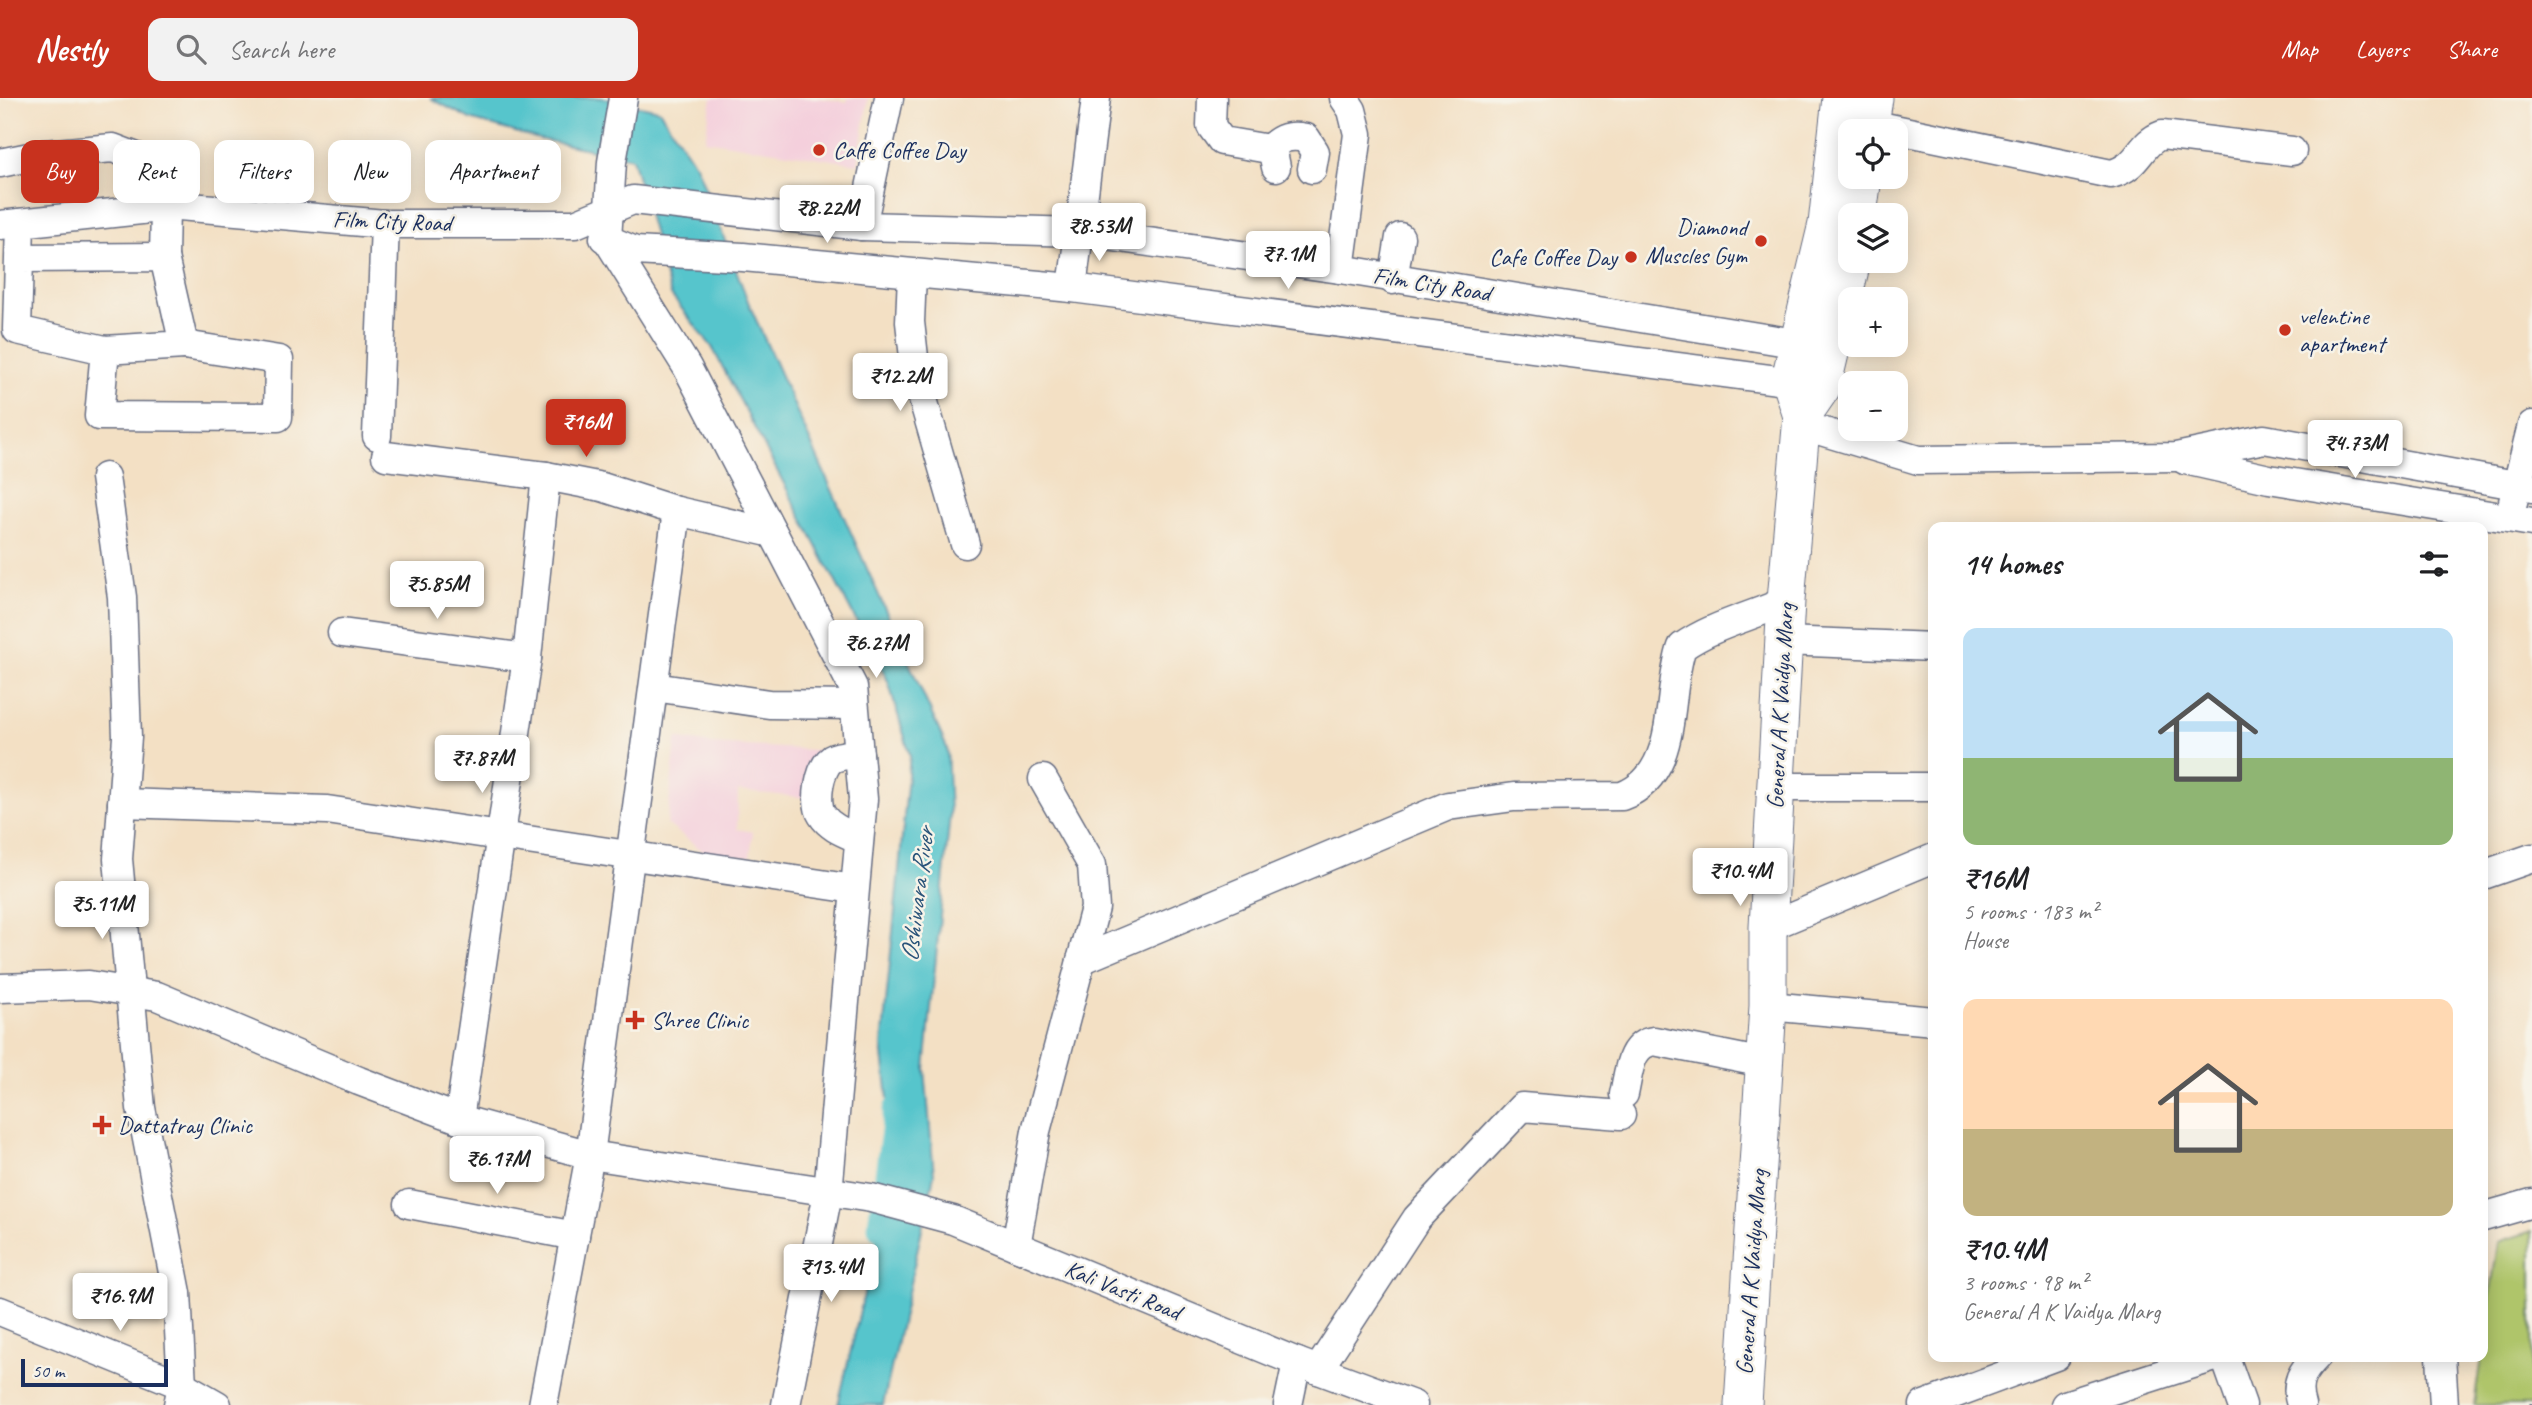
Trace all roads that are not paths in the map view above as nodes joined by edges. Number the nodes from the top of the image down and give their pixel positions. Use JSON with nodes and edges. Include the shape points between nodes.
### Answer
{"nodes":[{"id":1,"x":623,"y":98,"type":"edge"},
{"id":2,"x":889,"y":98,"type":"edge"},
{"id":3,"x":1096,"y":98,"type":"edge"},
{"id":4,"x":1212,"y":98,"type":"edge"},
{"id":5,"x":1343,"y":98,"type":"edge"},
{"id":6,"x":1841,"y":98,"type":"edge"},
{"id":7,"x":1871,"y":118,"type":"edge"},
{"id":8,"x":2292,"y":151,"type":"dead end"},
{"id":9,"x":0,"y":163,"type":"edge"},
{"id":10,"x":1312,"y":169,"type":"dead end"},
{"id":11,"x":164,"y":208,"type":"junction"},
{"id":12,"x":609,"y":210,"type":"junction"},
{"id":13,"x":805,"y":220,"type":"junction"},
{"id":14,"x":10,"y":224,"type":"edge"},
{"id":15,"x":384,"y":224,"type":"junction"},
{"id":16,"x":575,"y":224,"type":"junction"},
{"id":17,"x":862,"y":226,"type":"junction"},
{"id":18,"x":1078,"y":232,"type":"junction"},
{"id":19,"x":1400,"y":237,"type":"dead end"},
{"id":20,"x":607,"y":239,"type":"junction"},
{"id":21,"x":164,"y":257,"type":"junction"},
{"id":22,"x":20,"y":258,"type":"junction"},
{"id":23,"x":799,"y":263,"type":"junction"},
{"id":24,"x":1340,"y":269,"type":"junction"},
{"id":25,"x":1849,"y":273,"type":"edge"},
{"id":26,"x":912,"y":274,"type":"junction"},
{"id":27,"x":1394,"y":280,"type":"junction"},
{"id":28,"x":1072,"y":288,"type":"junction"},
{"id":29,"x":1797,"y":341,"type":"junction"},
{"id":30,"x":184,"y":345,"type":"junction"},
{"id":31,"x":1832,"y":350,"type":"junction"},
{"id":32,"x":105,"y":351,"type":"junction"},
{"id":33,"x":1806,"y":383,"type":"junction"},
{"id":34,"x":1801,"y":421,"type":"junction"},
{"id":35,"x":2532,"y":425,"type":"edge"},
{"id":36,"x":2176,"y":457,"type":"junction"},
{"id":37,"x":546,"y":476,"type":"junction"},
{"id":38,"x":105,"y":477,"type":"dead end"},
{"id":39,"x":2525,"y":487,"type":"edge"},
{"id":40,"x":677,"y":510,"type":"junction"},
{"id":41,"x":2520,"y":520,"type":"edge"},
{"id":42,"x":773,"y":533,"type":"junction"},
{"id":43,"x":965,"y":544,"type":"dead end"},
{"id":44,"x":1786,"y":601,"type":"junction"},
{"id":45,"x":342,"y":633,"type":"dead end"},
{"id":46,"x":1784,"y":641,"type":"junction"},
{"id":47,"x":1928,"y":647,"type":"edge"},
{"id":48,"x":527,"y":658,"type":"junction"},
{"id":49,"x":654,"y":687,"type":"junction"},
{"id":50,"x":854,"y":705,"type":"junction"},
{"id":51,"x":859,"y":754,"type":"junction"},
{"id":52,"x":1042,"y":779,"type":"dead end"},
{"id":53,"x":1776,"y":787,"type":"junction"},
{"id":54,"x":1928,"y":787,"type":"edge"},
{"id":55,"x":122,"y":803,"type":"junction"},
{"id":56,"x":500,"y":835,"type":"junction"},
{"id":57,"x":859,"y":839,"type":"junction"},
{"id":58,"x":632,"y":854,"type":"junction"},
{"id":59,"x":2532,"y":858,"type":"edge"},
{"id":60,"x":1928,"y":860,"type":"edge"},
{"id":61,"x":2488,"y":873,"type":"edge"},
{"id":62,"x":854,"y":889,"type":"junction"},
{"id":63,"x":1768,"y":927,"type":"junction"},
{"id":64,"x":1081,"y":960,"type":"junction"},
{"id":65,"x":0,"y":988,"type":"edge"},
{"id":66,"x":132,"y":992,"type":"junction"},
{"id":67,"x":1768,"y":1006,"type":"junction"},
{"id":68,"x":1928,"y":1020,"type":"edge"},
{"id":69,"x":1764,"y":1063,"type":"junction"},
{"id":70,"x":459,"y":1119,"type":"junction"},
{"id":71,"x":590,"y":1155,"type":"junction"},
{"id":72,"x":828,"y":1193,"type":"junction"},
{"id":73,"x":2532,"y":1203,"type":"edge"},
{"id":74,"x":409,"y":1205,"type":"dead end"},
{"id":75,"x":2488,"y":1216,"type":"edge"},
{"id":76,"x":576,"y":1236,"type":"junction"},
{"id":77,"x":1016,"y":1246,"type":"junction"},
{"id":78,"x":0,"y":1311,"type":"edge"},
{"id":79,"x":2042,"y":1362,"type":"edge"},
{"id":80,"x":2199,"y":1362,"type":"edge"},
{"id":81,"x":2227,"y":1362,"type":"edge"},
{"id":82,"x":2247,"y":1362,"type":"edge"},
{"id":83,"x":2311,"y":1362,"type":"edge"},
{"id":84,"x":2441,"y":1362,"type":"edge"},
{"id":85,"x":1307,"y":1366,"type":"junction"},
{"id":86,"x":180,"y":1395,"type":"edge"},
{"id":87,"x":1954,"y":1399,"type":"edge"},
{"id":88,"x":217,"y":1405,"type":"edge"},
{"id":89,"x":544,"y":1405,"type":"edge"},
{"id":90,"x":786,"y":1405,"type":"edge"},
{"id":91,"x":1288,"y":1405,"type":"edge"},
{"id":92,"x":1413,"y":1405,"type":"edge"},
{"id":93,"x":1743,"y":1405,"type":"edge"},
{"id":94,"x":1924,"y":1405,"type":"edge"},
{"id":95,"x":2065,"y":1405,"type":"edge"},
{"id":96,"x":2242,"y":1405,"type":"edge"},
{"id":97,"x":2261,"y":1405,"type":"edge"},
{"id":98,"x":2301,"y":1405,"type":"edge"},
{"id":99,"x":2444,"y":1405,"type":"edge"}],
"edges":[{"from":1,"to":12,"type":"street"},
{"from":2,"to":17,"type":"street"},
{"from":3,"to":18,"type":"street"},
{"from":4,"to":10,"type":"street","via":[[1210,126],[1222,141],[1272,158],[1279,139],[1291,135],[1306,138],[1315,152]]},
{"from":5,"to":24,"type":"street","via":[[1352,110],[1358,134]]},
{"from":6,"to":29,"type":"main road","name":"General A K Vaidya Marg","via":[[1827,224]]},
{"from":7,"to":8,"type":"street","via":[[2111,174],[2127,170],[2152,139],[2162,135]]},
{"from":9,"to":11,"type":"street","via":[[113,148],[142,159]]},
{"from":11,"to":14,"type":"street","name":"Film City Road"},
{"from":11,"to":15,"type":"street","name":"Film City Road"},
{"from":11,"to":21,"type":"street"},
{"from":12,"to":13,"type":"street","name":"Film City Road","via":[[633,200]]},
{"from":12,"to":16,"type":"street","name":"Film City Road"},
{"from":12,"to":20,"type":"street"},
{"from":13,"to":17,"type":"street","name":"Film City Road"},
{"from":13,"to":23,"type":"street"},
{"from":14,"to":22,"type":"street"},
{"from":15,"to":16,"type":"street","name":"Film City Road"},
{"from":15,"to":37,"type":"street","via":[[382,446]]},
{"from":16,"to":20,"type":"street","name":"Film City Road"},
{"from":17,"to":18,"type":"street","name":"Film City Road"},
{"from":18,"to":24,"type":"street","name":"Film City Road"},
{"from":18,"to":28,"type":"street"},
{"from":19,"to":27,"type":"street"},
{"from":20,"to":23,"type":"street","name":"Film City Road","via":[[635,251]]},
{"from":20,"to":42,"type":"street","via":[[687,367]]},
{"from":21,"to":22,"type":"street"},
{"from":21,"to":30,"type":"street"},
{"from":22,"to":32,"type":"street","via":[[17,330]]},
{"from":23,"to":26,"type":"street","name":"Film City Road"},
{"from":24,"to":27,"type":"street","name":"Film City Road"},
{"from":25,"to":31,"type":"main road"},
{"from":26,"to":28,"type":"street","name":"Film City Road"},
{"from":26,"to":43,"type":"street","via":[[916,375]]},
{"from":27,"to":29,"type":"street","name":"Film City Road"},
{"from":28,"to":33,"type":"street","name":"Film City Road"},
{"from":29,"to":31,"type":"street","name":"Film City Road"},
{"from":29,"to":33,"type":"main road","name":"General A K Vaidya Marg"},
{"from":30,"to":32,"type":"street"},
{"from":30,"to":32,"type":"street","via":[[279,359],[278,417],[99,416]]},
{"from":31,"to":33,"type":"main road"},
{"from":33,"to":34,"type":"main road","name":"General A K Vaidya Marg"},
{"from":34,"to":36,"type":"street","via":[[1918,460]]},
{"from":34,"to":44,"type":"main road","name":"General A K Vaidya Marg"},
{"from":35,"to":39,"type":"street"},
{"from":36,"to":39,"type":"street","via":[[2264,439]]},
{"from":36,"to":41,"type":"street","via":[[2269,478]]},
{"from":37,"to":40,"type":"street"},
{"from":37,"to":48,"type":"street"},
{"from":38,"to":55,"type":"street","via":[[122,597],[127,737]]},
{"from":39,"to":41,"type":"street"},
{"from":40,"to":42,"type":"street"},
{"from":40,"to":49,"type":"street"},
{"from":42,"to":50,"type":"street","via":[[853,687]]},
{"from":44,"to":46,"type":"main road","name":"General A K Vaidya Marg"},
{"from":44,"to":64,"type":"street","via":[[1707,631],[1682,647],[1665,744],[1638,790],[1622,796],[1514,797],[1448,806]]},
{"from":45,"to":48,"type":"street"},
{"from":46,"to":47,"type":"street"},
{"from":46,"to":53,"type":"main road","name":"General A K Vaidya Marg"},
{"from":48,"to":56,"type":"street"},
{"from":49,"to":50,"type":"street","via":[[769,704]]},
{"from":49,"to":58,"type":"street"},
{"from":50,"to":51,"type":"street"},
{"from":51,"to":57,"type":"street","via":[[863,799]]},
{"from":51,"to":57,"type":"street","via":[[829,761],[818,797],[828,823]]},
{"from":52,"to":64,"type":"street","via":[[1092,865],[1095,908]]},
{"from":53,"to":54,"type":"street"},
{"from":53,"to":63,"type":"main road","name":"General A K Vaidya Marg"},
{"from":55,"to":56,"type":"street","via":[[327,810]]},
{"from":55,"to":66,"type":"street","via":[[118,859]]},
{"from":56,"to":58,"type":"street"},
{"from":56,"to":70,"type":"street"},
{"from":57,"to":62,"type":"street"},
{"from":58,"to":62,"type":"street"},
{"from":58,"to":71,"type":"street"},
{"from":59,"to":61,"type":"street"},
{"from":60,"to":63,"type":"street"},
{"from":62,"to":72,"type":"street"},
{"from":63,"to":67,"type":"main road","name":"General A K Vaidya Marg"},
{"from":64,"to":77,"type":"street","via":[[1036,1131]]},
{"from":65,"to":66,"type":"street","name":"Kali Vasti Road","via":[[89,985]]},
{"from":66,"to":70,"type":"street","name":"Kali Vasti Road","via":[[157,996]]},
{"from":66,"to":86,"type":"street","via":[[141,1108],[177,1293]]},
{"from":67,"to":68,"type":"street"},
{"from":67,"to":69,"type":"main road","name":"General A K Vaidya Marg"},
{"from":69,"to":85,"type":"street","via":[[1644,1042],[1635,1051],[1623,1104],[1522,1107],[1417,1218]]},
{"from":69,"to":93,"type":"main road","name":"General A K Vaidya Marg"},
{"from":70,"to":71,"type":"street","name":"Kali Vasti Road"},
{"from":71,"to":72,"type":"street","name":"Kali Vasti Road"},
{"from":71,"to":76,"type":"street"},
{"from":72,"to":77,"type":"street","name":"Kali Vasti Road","via":[[871,1198],[953,1220]]},
{"from":72,"to":90,"type":"street"},
{"from":73,"to":75,"type":"street"},
{"from":74,"to":76,"type":"street"},
{"from":76,"to":89,"type":"street"},
{"from":77,"to":85,"type":"street","name":"Kali Vasti Road"},
{"from":78,"to":86,"type":"street"},
{"from":79,"to":87,"type":"street"},
{"from":80,"to":95,"type":"street"},
{"from":81,"to":96,"type":"street"},
{"from":82,"to":97,"type":"street"},
{"from":83,"to":98,"type":"street","via":[[2300,1374]]},
{"from":84,"to":99,"type":"street"},
{"from":85,"to":91,"type":"street"},
{"from":85,"to":92,"type":"street","name":"Kali Vasti Road"},
{"from":86,"to":88,"type":"street"},
{"from":87,"to":94,"type":"street"}]}
